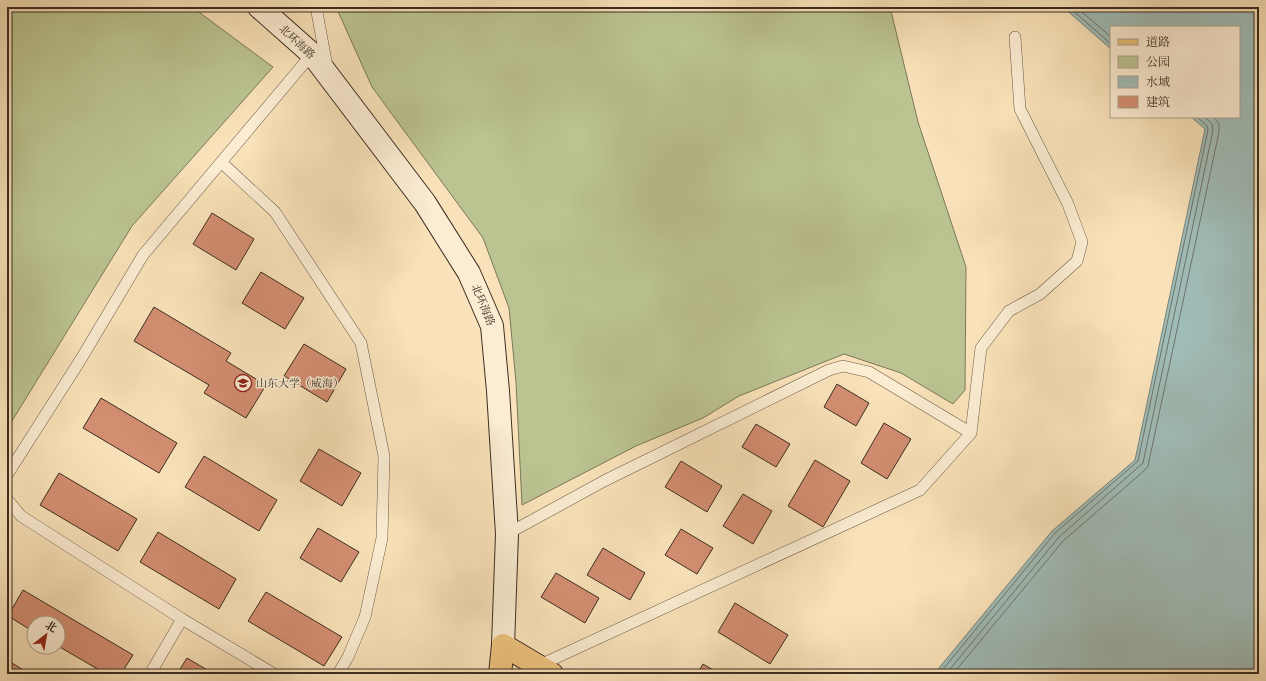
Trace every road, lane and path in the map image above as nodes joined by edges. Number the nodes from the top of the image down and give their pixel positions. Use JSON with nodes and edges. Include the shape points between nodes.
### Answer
{"nodes":[{"id":1,"x":259,"y":7,"type":"edge"},
{"id":2,"x":316,"y":7,"type":"edge"},
{"id":3,"x":1015,"y":37,"type":"dead end"},
{"id":4,"x":312,"y":54,"type":"junction"},
{"id":5,"x":329,"y":76,"type":"junction"},
{"id":6,"x":221,"y":162,"type":"junction"},
{"id":7,"x":972,"y":432,"type":"junction"},
{"id":8,"x":7,"y":475,"type":"edge"},
{"id":9,"x":7,"y":499,"type":"edge"},
{"id":10,"x":507,"y":534,"type":"junction"},
{"id":11,"x":182,"y":619,"type":"junction"},
{"id":12,"x":503,"y":645,"type":"junction"},
{"id":13,"x":545,"y":670,"type":"edge"},
{"id":14,"x":150,"y":674,"type":"edge"},
{"id":15,"x":274,"y":674,"type":"edge"},
{"id":16,"x":338,"y":674,"type":"edge"},
{"id":17,"x":500,"y":674,"type":"edge"}],
"edges":[{"from":1,"to":4,"type":"main road","name":"北环海路"},
{"from":2,"to":5,"type":"lane"},
{"from":3,"to":7,"type":"lane","via":[[1020,109],[1068,204],[1082,242],[1077,261],[1040,294],[1009,311],[981,348]]},
{"from":4,"to":5,"type":"main road","name":"北环海路"},
{"from":4,"to":6,"type":"lane"},
{"from":5,"to":10,"type":"main road","name":"北环海路","via":[[425,203],[469,273],[492,326]]},
{"from":6,"to":8,"type":"lane","via":[[143,255]]},
{"from":6,"to":16,"type":"lane","via":[[276,212],[361,343],[384,456],[382,538],[365,617]]},
{"from":7,"to":10,"type":"lane","via":[[869,372],[843,366],[829,370],[604,481]]},
{"from":7,"to":13,"type":"lane","via":[[920,490]]},
{"from":9,"to":11,"type":"lane","via":[[21,516]]},
{"from":10,"to":12,"type":"main road","name":"北环海路"},
{"from":11,"to":14,"type":"lane"},
{"from":11,"to":15,"type":"lane"},
{"from":12,"to":13,"type":"main road"},
{"from":12,"to":17,"type":"main road"}]}
